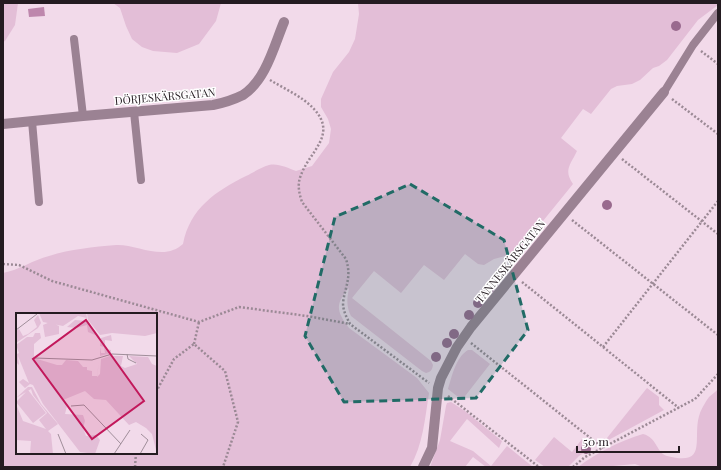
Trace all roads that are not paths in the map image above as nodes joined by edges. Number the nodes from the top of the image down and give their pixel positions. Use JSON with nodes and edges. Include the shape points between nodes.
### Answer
{"nodes":[{"id":1,"x":718,"y":13,"type":"edge"},
{"id":2,"x":284,"y":22,"type":"dead end"},
{"id":3,"x":74,"y":38,"type":"dead end"},
{"id":4,"x":664,"y":92,"type":"joint"},
{"id":5,"x":134,"y":112,"type":"junction"},
{"id":6,"x":83,"y":116,"type":"junction"},
{"id":7,"x":32,"y":121,"type":"junction"},
{"id":8,"x":3,"y":124,"type":"edge"},
{"id":9,"x":141,"y":180,"type":"dead end"},
{"id":10,"x":39,"y":202,"type":"dead end"},
{"id":11,"x":423,"y":467,"type":"edge"}],
"edges":[{"from":1,"to":4,"type":"lane","via":[[693,44]]},
{"from":2,"to":5,"type":"street","name":"DÖRJESKÄRSGATAN","via":[[262,74],[243,94],[230,101],[213,105]]},
{"from":3,"to":6,"type":"lane"},
{"from":4,"to":11,"type":"street","name":"TANNESKÄRSGATAN","via":[[464,337],[441,378],[432,448]]},
{"from":5,"to":6,"type":"street","name":"DÖRJESKÄRSGATAN"},
{"from":5,"to":9,"type":"lane"},
{"from":6,"to":7,"type":"street","name":"DÖRJESKÄRSGATAN"},
{"from":7,"to":8,"type":"street","name":"DÖRJESKÄRSGATAN"},
{"from":7,"to":10,"type":"lane"}]}
